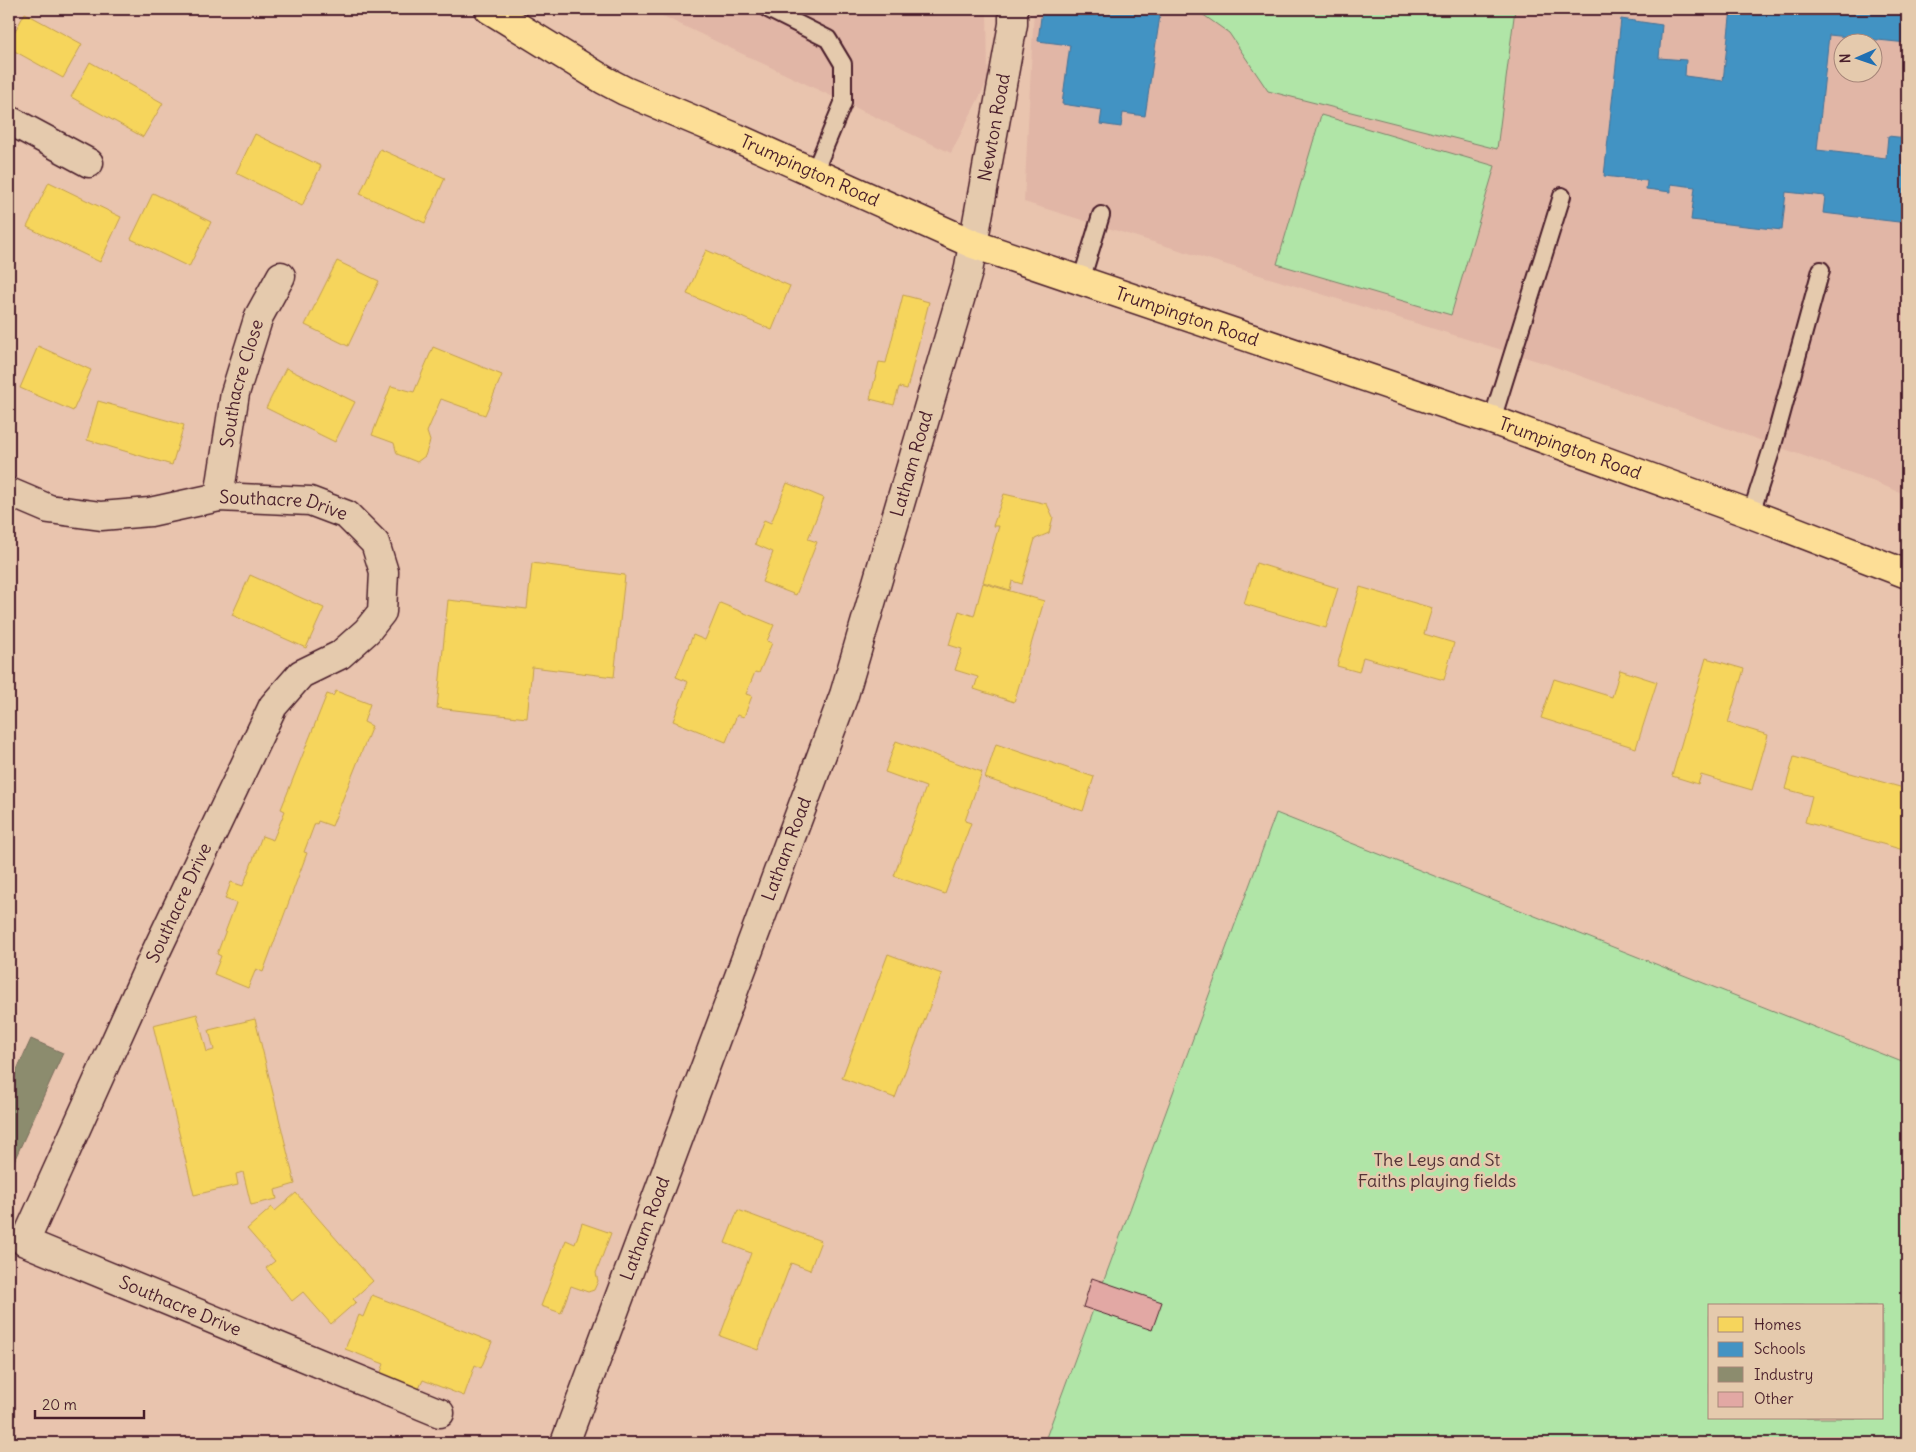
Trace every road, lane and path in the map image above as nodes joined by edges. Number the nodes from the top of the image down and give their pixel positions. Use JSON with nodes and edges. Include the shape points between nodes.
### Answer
{"nodes":[{"id":1,"x":489,"y":9,"type":"edge"},
{"id":2,"x":768,"y":9,"type":"edge"},
{"id":3,"x":1013,"y":9,"type":"edge"},
{"id":4,"x":9,"y":120,"type":"edge"},
{"id":5,"x":90,"y":163,"type":"dead end"},
{"id":6,"x":814,"y":173,"type":"junction"},
{"id":7,"x":1562,"y":196,"type":"dead end"},
{"id":8,"x":1100,"y":215,"type":"dead end"},
{"id":9,"x":973,"y":244,"type":"junction"},
{"id":10,"x":1822,"y":270,"type":"dead end"},
{"id":11,"x":281,"y":276,"type":"dead end"},
{"id":12,"x":1080,"y":281,"type":"junction"},
{"id":13,"x":1492,"y":420,"type":"junction"},
{"id":14,"x":9,"y":492,"type":"edge"},
{"id":15,"x":218,"y":497,"type":"junction"},
{"id":16,"x":1751,"y":514,"type":"junction"},
{"id":17,"x":1907,"y":574,"type":"edge"},
{"id":18,"x":440,"y":1413,"type":"dead end"},
{"id":19,"x":565,"y":1443,"type":"edge"}],
"edges":[{"from":1,"to":6,"type":"main road","name":"Trumpington Road","via":[[604,80]]},
{"from":2,"to":6,"type":"lane","via":[[828,39],[843,64],[842,103]]},
{"from":3,"to":9,"type":"street","name":"Newton Road"},
{"from":4,"to":5,"type":"street"},
{"from":6,"to":9,"type":"main road","name":"Trumpington Road"},
{"from":7,"to":13,"type":"lane"},
{"from":8,"to":12,"type":"lane"},
{"from":9,"to":12,"type":"main road","name":"Trumpington Road"},
{"from":9,"to":19,"type":"street","name":"Latham Road","via":[[968,272],[844,695]]},
{"from":10,"to":16,"type":"lane"},
{"from":11,"to":15,"type":"street","name":"Southacre Close","via":[[259,316],[235,393]]},
{"from":12,"to":13,"type":"main road","name":"Trumpington Road"},
{"from":13,"to":16,"type":"main road","name":"Trumpington Road"},
{"from":14,"to":15,"type":"street","name":"Southacre Drive","via":[[48,509],[101,516],[150,512]]},
{"from":15,"to":18,"type":"street","name":"Southacre Drive","via":[[310,501],[347,515],[375,542],[384,572],[382,612],[340,655],[301,674],[273,706],[153,958],[25,1242]]},
{"from":16,"to":17,"type":"main road","name":"Trumpington Road"}]}
